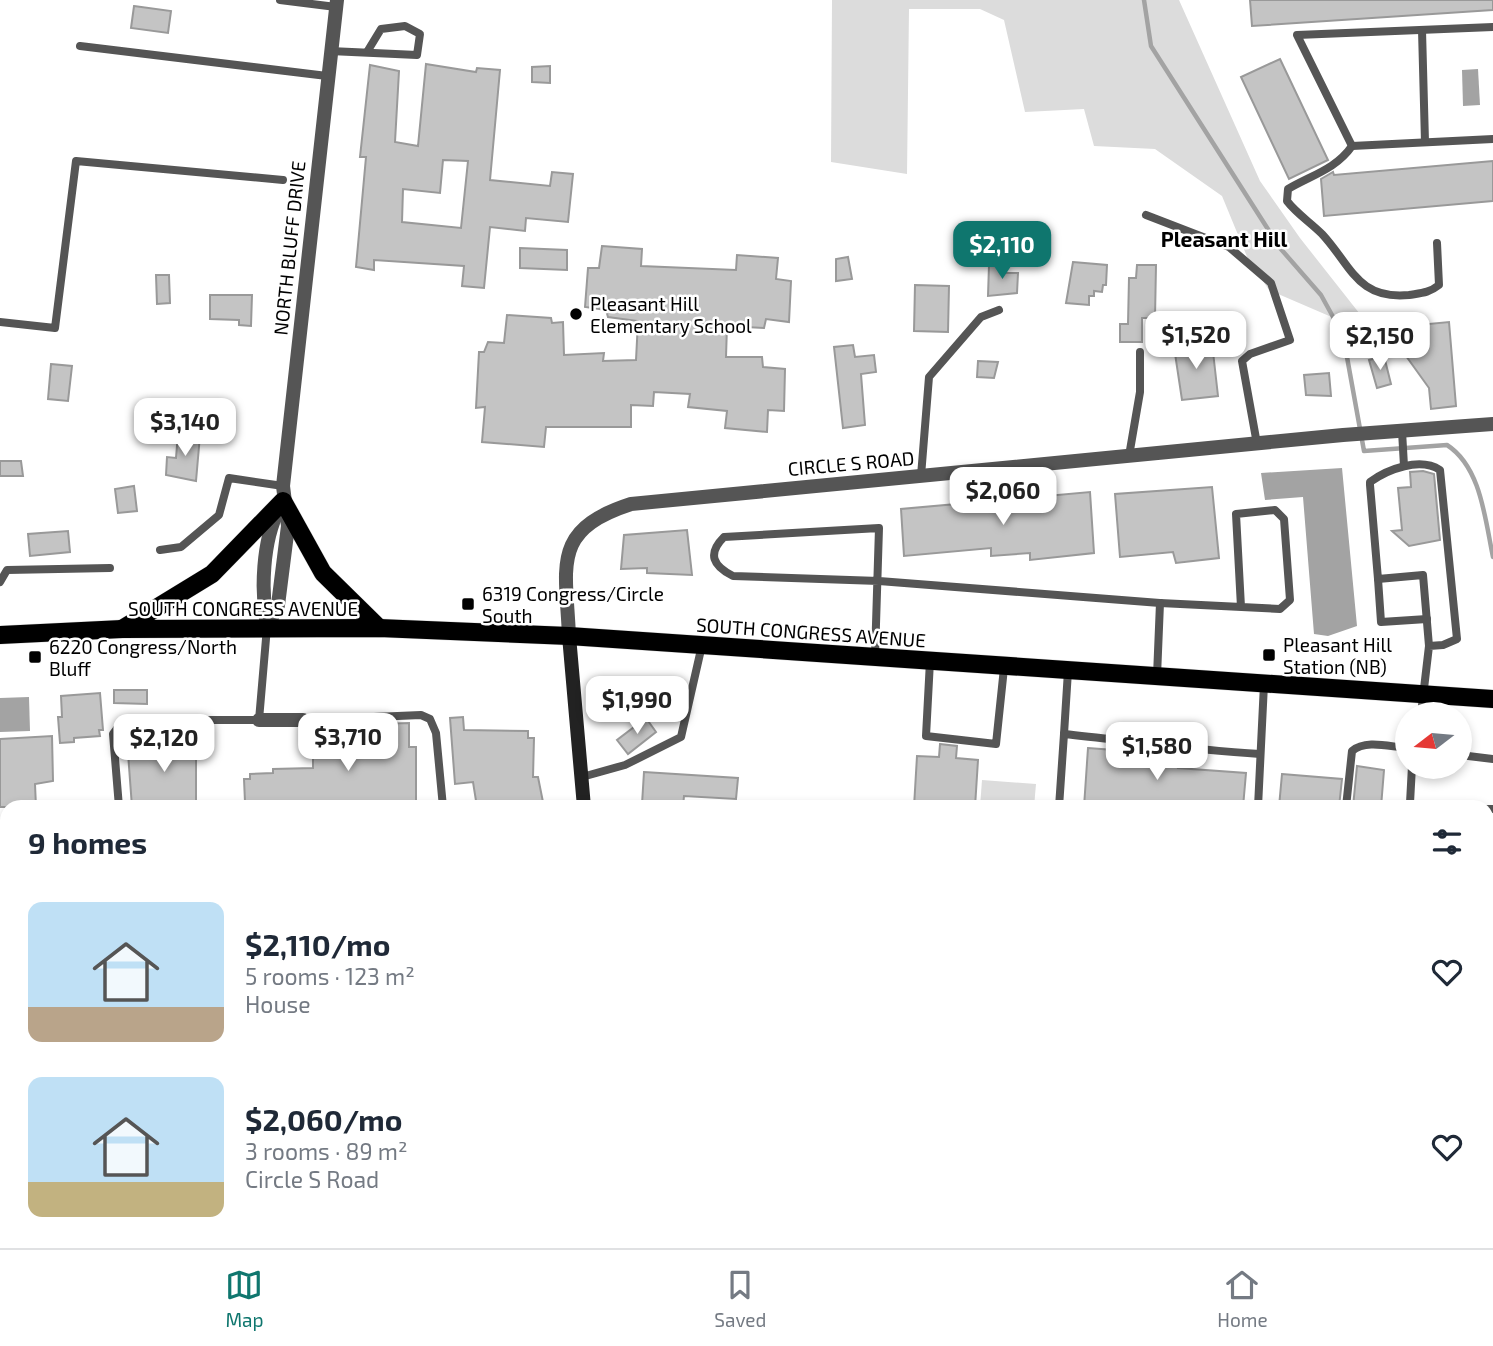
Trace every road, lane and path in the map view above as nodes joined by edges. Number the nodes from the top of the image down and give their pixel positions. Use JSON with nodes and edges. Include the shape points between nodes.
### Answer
{"nodes":[{"id":1,"x":280,"y":0,"type":"edge"},
{"id":2,"x":336,"y":3,"type":"edge"},
{"id":3,"x":1493,"y":27,"type":"edge"},
{"id":4,"x":1422,"y":30,"type":"junction"},
{"id":5,"x":80,"y":46,"type":"dead end"},
{"id":6,"x":330,"y":51,"type":"junction"},
{"id":7,"x":367,"y":52,"type":"junction"},
{"id":8,"x":327,"y":76,"type":"junction"},
{"id":9,"x":1493,"y":139,"type":"edge"},
{"id":10,"x":1425,"y":142,"type":"junction"},
{"id":11,"x":1352,"y":146,"type":"junction"},
{"id":12,"x":283,"y":180,"type":"dead end"},
{"id":13,"x":1146,"y":215,"type":"dead end"},
{"id":14,"x":1437,"y":243,"type":"dead end"},
{"id":15,"x":999,"y":310,"type":"dead end"},
{"id":16,"x":0,"y":322,"type":"edge"},
{"id":17,"x":1140,"y":352,"type":"dead end"},
{"id":18,"x":1493,"y":424,"type":"edge"},
{"id":19,"x":1398,"y":433,"type":"junction"},
{"id":20,"x":1257,"y":443,"type":"junction"},
{"id":21,"x":1129,"y":456,"type":"junction"},
{"id":22,"x":1404,"y":466,"type":"junction"},
{"id":23,"x":921,"y":476,"type":"junction"},
{"id":24,"x":283,"y":494,"type":"junction"},
{"id":25,"x":160,"y":550,"type":"dead end"},
{"id":26,"x":110,"y":568,"type":"dead end"},
{"id":27,"x":1378,"y":579,"type":"junction"},
{"id":28,"x":879,"y":581,"type":"junction"},
{"id":29,"x":0,"y":583,"type":"edge"},
{"id":30,"x":1160,"y":603,"type":"junction"},
{"id":31,"x":1241,"y":607,"type":"junction"},
{"id":32,"x":1427,"y":619,"type":"junction"},
{"id":33,"x":267,"y":627,"type":"junction"},
{"id":34,"x":379,"y":628,"type":"junction"},
{"id":35,"x":122,"y":629,"type":"junction"},
{"id":36,"x":0,"y":635,"type":"edge"},
{"id":37,"x":569,"y":636,"type":"junction"},
{"id":38,"x":702,"y":645,"type":"junction"},
{"id":39,"x":1429,"y":646,"type":"junction"},
{"id":40,"x":875,"y":657,"type":"junction"},
{"id":41,"x":930,"y":661,"type":"junction"},
{"id":42,"x":1004,"y":668,"type":"junction"},
{"id":43,"x":1068,"y":670,"type":"junction"},
{"id":44,"x":1157,"y":676,"type":"junction"},
{"id":45,"x":1264,"y":684,"type":"junction"},
{"id":46,"x":1424,"y":695,"type":"junction"},
{"id":47,"x":1493,"y":699,"type":"edge"},
{"id":48,"x":1423,"y":702,"type":"edge"},
{"id":49,"x":259,"y":720,"type":"junction"},
{"id":50,"x":303,"y":720,"type":"joint"},
{"id":51,"x":1064,"y":734,"type":"junction"},
{"id":52,"x":1395,"y":747,"type":"edge"},
{"id":53,"x":1260,"y":754,"type":"junction"},
{"id":54,"x":1472,"y":756,"type":"edge"},
{"id":55,"x":1493,"y":758,"type":"edge"},
{"id":56,"x":582,"y":777,"type":"junction"},
{"id":57,"x":1411,"y":779,"type":"edge"},
{"id":58,"x":118,"y":800,"type":"edge"},
{"id":59,"x":442,"y":800,"type":"edge"},
{"id":60,"x":584,"y":800,"type":"edge"},
{"id":61,"x":1059,"y":800,"type":"edge"},
{"id":62,"x":1258,"y":800,"type":"edge"},
{"id":63,"x":1347,"y":800,"type":"edge"},
{"id":64,"x":1410,"y":800,"type":"edge"}],
"edges":[{"from":1,"to":2,"type":"lane"},
{"from":2,"to":6,"type":"street","name":"NORTH BLUFF DRIVE"},
{"from":3,"to":4,"type":"lane"},
{"from":4,"to":10,"type":"lane"},
{"from":4,"to":11,"type":"lane","via":[[1297,35]]},
{"from":5,"to":8,"type":"lane"},
{"from":6,"to":7,"type":"lane"},
{"from":6,"to":8,"type":"street","name":"NORTH BLUFF DRIVE"},
{"from":7,"to":7,"type":"lane","via":[[416,55],[420,34],[405,26],[381,29]]},
{"from":8,"to":24,"type":"street","name":"NORTH BLUFF DRIVE"},
{"from":9,"to":10,"type":"lane"},
{"from":10,"to":11,"type":"lane"},
{"from":11,"to":14,"type":"lane","via":[[1329,169],[1288,189],[1287,201],[1300,217],[1322,234],[1358,281],[1372,291],[1396,296],[1430,292],[1439,285]]},
{"from":12,"to":16,"type":"lane","via":[[76,160],[55,328]]},
{"from":13,"to":20,"type":"lane","via":[[1229,247],[1271,283],[1290,340],[1242,361]]},
{"from":15,"to":23,"type":"lane","via":[[981,317],[929,377]]},
{"from":17,"to":21,"type":"lane","via":[[1140,392]]},
{"from":18,"to":19,"type":"street","name":"CIRCLE S ROAD"},
{"from":19,"to":20,"type":"street","name":"CIRCLE S ROAD"},
{"from":19,"to":22,"type":"lane"},
{"from":20,"to":21,"type":"street","name":"CIRCLE S ROAD"},
{"from":21,"to":23,"type":"street","name":"CIRCLE S ROAD"},
{"from":22,"to":27,"type":"lane","via":[[1370,482]]},
{"from":22,"to":39,"type":"lane","via":[[1433,465],[1440,470],[1457,639]]},
{"from":23,"to":37,"type":"street","name":"CIRCLE S ROAD","via":[[663,499],[605,512],[577,533],[571,544],[566,569]]},
{"from":24,"to":25,"type":"lane","via":[[229,478],[219,515],[181,547]]},
{"from":24,"to":33,"type":"street","name":"NORTH BLUFF DRIVE","via":[[272,523],[263,601]]},
{"from":24,"to":34,"type":"main road","via":[[323,573]]},
{"from":24,"to":35,"type":"main road","via":[[212,574]]},
{"from":26,"to":29,"type":"lane","via":[[7,570]]},
{"from":27,"to":32,"type":"lane","via":[[1381,622]]},
{"from":27,"to":32,"type":"lane","via":[[1423,575]]},
{"from":28,"to":28,"type":"lane","via":[[733,576],[720,570],[714,559],[715,547],[724,537],[879,528]]},
{"from":28,"to":30,"type":"lane"},
{"from":28,"to":40,"type":"lane"},
{"from":30,"to":31,"type":"lane"},
{"from":30,"to":44,"type":"lane"},
{"from":31,"to":31,"type":"lane","via":[[1280,609],[1290,600],[1283,519],[1275,510],[1236,514]]},
{"from":32,"to":39,"type":"lane"},
{"from":33,"to":34,"type":"main road","name":"SOUTH CONGRESS AVENUE"},
{"from":33,"to":35,"type":"main road","name":"SOUTH CONGRESS AVENUE"},
{"from":33,"to":49,"type":"lane"},
{"from":34,"to":37,"type":"main road","name":"SOUTH CONGRESS AVENUE"},
{"from":35,"to":36,"type":"main road","name":"SOUTH CONGRESS AVENUE"},
{"from":37,"to":38,"type":"main road","name":"SOUTH CONGRESS AVENUE"},
{"from":37,"to":56,"type":"street"},
{"from":38,"to":40,"type":"main road","name":"SOUTH CONGRESS AVENUE"},
{"from":38,"to":56,"type":"lane","via":[[681,737],[625,765]]},
{"from":39,"to":46,"type":"lane"},
{"from":40,"to":41,"type":"main road","name":"SOUTH CONGRESS AVENUE"},
{"from":41,"to":42,"type":"main road","name":"SOUTH CONGRESS AVENUE"},
{"from":41,"to":42,"type":"lane","via":[[926,736],[996,744]]},
{"from":42,"to":43,"type":"main road","name":"SOUTH CONGRESS AVENUE"},
{"from":43,"to":44,"type":"main road","name":"SOUTH CONGRESS AVENUE"},
{"from":43,"to":51,"type":"lane"},
{"from":44,"to":45,"type":"main road","name":"SOUTH CONGRESS AVENUE"},
{"from":45,"to":46,"type":"main road","name":"SOUTH CONGRESS AVENUE"},
{"from":45,"to":53,"type":"lane"},
{"from":46,"to":47,"type":"main road","name":"SOUTH CONGRESS AVENUE"},
{"from":46,"to":48,"type":"lane"},
{"from":49,"to":50,"type":"street"},
{"from":49,"to":58,"type":"lane","via":[[129,720],[118,726],[113,734]]},
{"from":50,"to":59,"type":"lane","via":[[421,715],[430,719],[436,733]]},
{"from":51,"to":53,"type":"lane","via":[[1186,750]]},
{"from":51,"to":61,"type":"lane"},
{"from":52,"to":63,"type":"lane","via":[[1358,745],[1352,751]]},
{"from":53,"to":62,"type":"lane"},
{"from":54,"to":55,"type":"lane"},
{"from":56,"to":60,"type":"street"},
{"from":57,"to":64,"type":"lane"}]}
